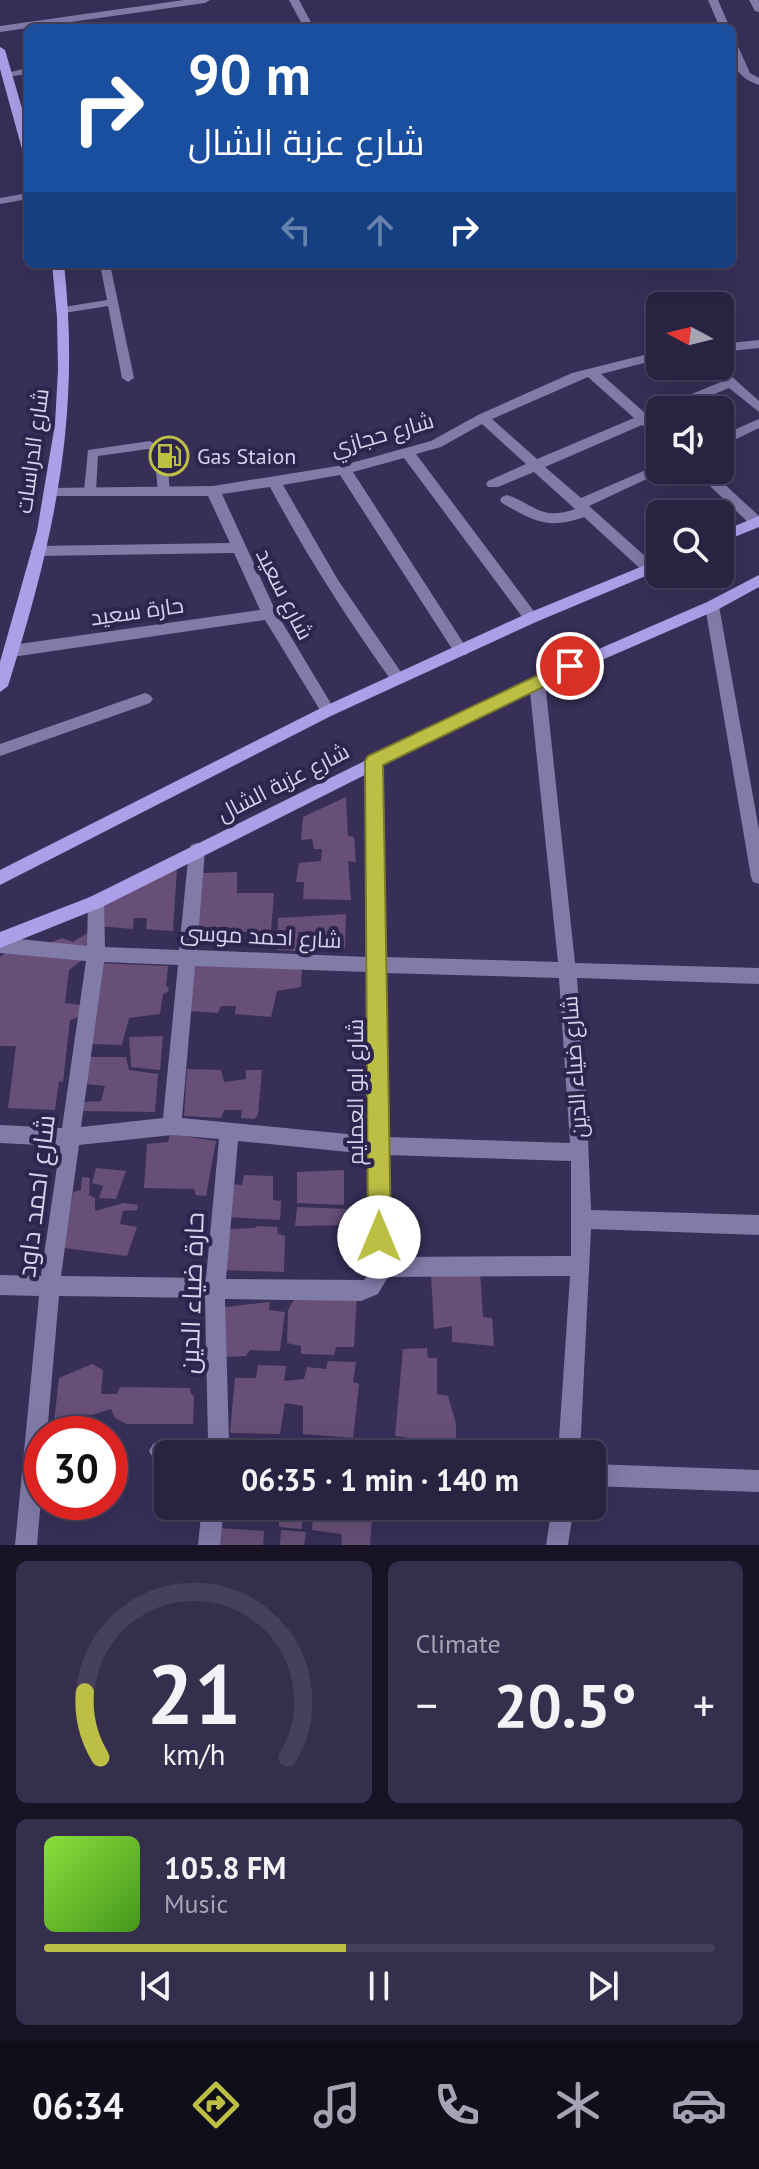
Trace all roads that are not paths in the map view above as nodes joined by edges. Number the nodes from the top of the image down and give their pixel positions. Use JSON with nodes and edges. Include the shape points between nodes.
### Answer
{"nodes":[{"id":1,"x":205,"y":0,"type":"edge"},
{"id":2,"x":294,"y":0,"type":"edge"},
{"id":3,"x":713,"y":0,"type":"edge"},
{"id":4,"x":754,"y":0,"type":"edge"},
{"id":5,"x":166,"y":2,"type":"edge"},
{"id":6,"x":759,"y":9,"type":"edge"},
{"id":7,"x":31,"y":24,"type":"edge"},
{"id":8,"x":307,"y":24,"type":"edge"},
{"id":9,"x":723,"y":24,"type":"edge"},
{"id":10,"x":24,"y":25,"type":"edge"},
{"id":11,"x":0,"y":29,"type":"edge"},
{"id":12,"x":0,"y":50,"type":"edge"},
{"id":13,"x":736,"y":54,"type":"edge"},
{"id":14,"x":24,"y":72,"type":"edge"},
{"id":15,"x":7,"y":74,"type":"junction"},
{"id":16,"x":759,"y":82,"type":"edge"},
{"id":17,"x":23,"y":118,"type":"edge"},
{"id":18,"x":24,"y":197,"type":"edge"},
{"id":19,"x":0,"y":201,"type":"edge"},
{"id":20,"x":59,"y":268,"type":"edge"},
{"id":21,"x":106,"y":268,"type":"edge"},
{"id":22,"x":113,"y":302,"type":"junction"},
{"id":23,"x":64,"y":310,"type":"junction"},
{"id":24,"x":759,"y":344,"type":"edge"},
{"id":25,"x":734,"y":347,"type":"edge"},
{"id":26,"x":646,"y":358,"type":"edge"},
{"id":27,"x":590,"y":372,"type":"junction"},
{"id":28,"x":128,"y":378,"type":"dead end"},
{"id":29,"x":727,"y":380,"type":"edge"},
{"id":30,"x":730,"y":383,"type":"junction"},
{"id":31,"x":699,"y":396,"type":"edge"},
{"id":32,"x":759,"y":408,"type":"edge"},
{"id":33,"x":483,"y":418,"type":"junction"},
{"id":34,"x":646,"y":418,"type":"edge"},
{"id":35,"x":643,"y":419,"type":"junction"},
{"id":36,"x":646,"y":422,"type":"edge"},
{"id":37,"x":759,"y":423,"type":"edge"},
{"id":38,"x":734,"y":435,"type":"edge"},
{"id":39,"x":408,"y":453,"type":"junction"},
{"id":40,"x":536,"y":466,"type":"junction"},
{"id":41,"x":344,"y":470,"type":"junction"},
{"id":42,"x":646,"y":476,"type":"edge"},
{"id":43,"x":275,"y":483,"type":"junction"},
{"id":44,"x":493,"y":484,"type":"dead end"},
{"id":45,"x":716,"y":484,"type":"edge"},
{"id":46,"x":52,"y":491,"type":"junction"},
{"id":47,"x":90,"y":491,"type":"junction"},
{"id":48,"x":164,"y":491,"type":"junction"},
{"id":49,"x":213,"y":491,"type":"junction"},
{"id":50,"x":507,"y":500,"type":"dead end"},
{"id":51,"x":582,"y":508,"type":"junction"},
{"id":52,"x":758,"y":522,"type":"edge"},
{"id":53,"x":734,"y":532,"type":"edge"},
{"id":54,"x":237,"y":548,"type":"junction"},
{"id":55,"x":37,"y":551,"type":"junction"},
{"id":56,"x":646,"y":559,"type":"edge"},
{"id":57,"x":646,"y":570,"type":"edge"},
{"id":58,"x":759,"y":580,"type":"edge"},
{"id":59,"x":712,"y":606,"type":"junction"},
{"id":60,"x":269,"y":614,"type":"junction"},
{"id":61,"x":531,"y":618,"type":"junction"},
{"id":62,"x":12,"y":651,"type":"junction"},
{"id":63,"x":461,"y":651,"type":"junction"},
{"id":64,"x":398,"y":679,"type":"junction"},
{"id":65,"x":537,"y":682,"type":"junction"},
{"id":66,"x":0,"y":686,"type":"edge"},
{"id":67,"x":145,"y":699,"type":"dead end"},
{"id":68,"x":328,"y":711,"type":"junction"},
{"id":69,"x":0,"y":750,"type":"edge"},
{"id":70,"x":374,"y":761,"type":"junction"},
{"id":71,"x":197,"y":850,"type":"junction"},
{"id":72,"x":759,"y":877,"type":"edge"},
{"id":73,"x":0,"y":878,"type":"edge"},
{"id":74,"x":96,"y":902,"type":"junction"},
{"id":75,"x":0,"y":943,"type":"edge"},
{"id":76,"x":96,"y":954,"type":"junction"},
{"id":77,"x":185,"y":956,"type":"junction"},
{"id":78,"x":378,"y":965,"type":"junction"},
{"id":79,"x":567,"y":972,"type":"junction"},
{"id":80,"x":759,"y":976,"type":"edge"},
{"id":81,"x":172,"y":1126,"type":"junction"},
{"id":82,"x":0,"y":1134,"type":"edge"},
{"id":83,"x":229,"y":1134,"type":"junction"},
{"id":84,"x":69,"y":1137,"type":"junction"},
{"id":85,"x":379,"y":1146,"type":"junction"},
{"id":86,"x":580,"y":1152,"type":"junction"},
{"id":87,"x":581,"y":1219,"type":"junction"},
{"id":88,"x":759,"y":1225,"type":"edge"},
{"id":89,"x":581,"y":1266,"type":"junction"},
{"id":90,"x":380,"y":1267,"type":"junction"},
{"id":91,"x":0,"y":1285,"type":"edge"},
{"id":92,"x":50,"y":1285,"type":"junction"},
{"id":93,"x":215,"y":1290,"type":"junction"},
{"id":94,"x":220,"y":1440,"type":"edge"},
{"id":95,"x":570,"y":1440,"type":"edge"},
{"id":96,"x":606,"y":1476,"type":"edge"},
{"id":97,"x":759,"y":1481,"type":"edge"},
{"id":98,"x":212,"y":1520,"type":"edge"},
{"id":99,"x":561,"y":1520,"type":"edge"},
{"id":100,"x":26,"y":1545,"type":"edge"},
{"id":101,"x":209,"y":1545,"type":"edge"},
{"id":102,"x":557,"y":1545,"type":"edge"}],
"edges":[{"from":1,"to":5,"type":"street"},
{"from":2,"to":8,"type":"street"},
{"from":3,"to":9,"type":"street"},
{"from":4,"to":6,"type":"street"},
{"from":5,"to":7,"type":"street"},
{"from":10,"to":11,"type":"street"},
{"from":12,"to":15,"type":"street"},
{"from":13,"to":16,"type":"street","via":[[745,75]]},
{"from":14,"to":15,"type":"street"},
{"from":15,"to":17,"type":"street"},
{"from":18,"to":19,"type":"street"},
{"from":20,"to":23,"type":"street","name":"شارع الدراسات"},
{"from":21,"to":22,"type":"lane"},
{"from":22,"to":23,"type":"lane"},
{"from":22,"to":28,"type":"lane"},
{"from":23,"to":46,"type":"street","name":"شارع الدراسات","via":[[60,434]]},
{"from":24,"to":25,"type":"street"},
{"from":26,"to":27,"type":"street","name":"شارع حجازي"},
{"from":27,"to":33,"type":"street","name":"شارع حجازي"},
{"from":27,"to":35,"type":"street"},
{"from":29,"to":30,"type":"street"},
{"from":30,"to":31,"type":"street"},
{"from":30,"to":32,"type":"street"},
{"from":33,"to":39,"type":"street","name":"شارع حجازي"},
{"from":33,"to":40,"type":"street"},
{"from":34,"to":35,"type":"street"},
{"from":35,"to":36,"type":"street"},
{"from":35,"to":40,"type":"street"},
{"from":37,"to":38,"type":"street"},
{"from":39,"to":41,"type":"street","name":"شارع حجازي"},
{"from":39,"to":61,"type":"street"},
{"from":40,"to":44,"type":"street"},
{"from":40,"to":51,"type":"street"},
{"from":41,"to":43,"type":"street","name":"شارع حجازي"},
{"from":41,"to":63,"type":"street"},
{"from":42,"to":51,"type":"street"},
{"from":43,"to":49,"type":"street","name":"شارع حجازي"},
{"from":43,"to":64,"type":"street","via":[[348,611]]},
{"from":45,"to":52,"type":"street"},
{"from":46,"to":47,"type":"street","name":"شارع حجازي"},
{"from":46,"to":55,"type":"street","name":"شارع الدراسات"},
{"from":47,"to":48,"type":"street","name":"شارع حجازي"},
{"from":47,"to":48,"type":"lane","via":[[92,453],[150,445],[160,451]]},
{"from":48,"to":49,"type":"street","name":"شارع حجازي"},
{"from":49,"to":54,"type":"street","name":"شارع سعيد"},
{"from":50,"to":51,"type":"street","via":[[549,521],[562,521]]},
{"from":51,"to":56,"type":"street"},
{"from":52,"to":53,"type":"street"},
{"from":54,"to":55,"type":"street"},
{"from":54,"to":60,"type":"street","name":"شارع سعيد"},
{"from":55,"to":62,"type":"street","name":"شارع الدراسات"},
{"from":57,"to":61,"type":"street","name":"شارع عزبة الشال"},
{"from":58,"to":59,"type":"street","name":"شارع عزبة الشال"},
{"from":59,"to":65,"type":"street","name":"شارع عزبة الشال"},
{"from":59,"to":72,"type":"street"},
{"from":60,"to":62,"type":"street","name":"حارة سعيد"},
{"from":60,"to":68,"type":"street","name":"شارع سعيد"},
{"from":61,"to":63,"type":"street","name":"شارع عزبة الشال"},
{"from":62,"to":66,"type":"street","name":"شارع الدراسات"},
{"from":63,"to":64,"type":"street","name":"شارع عزبة الشال"},
{"from":64,"to":68,"type":"street","name":"شارع عزبة الشال"},
{"from":65,"to":70,"type":"street","name":"شارع عزبة الشال"},
{"from":65,"to":79,"type":"street","name":"شارع ضياء الدين"},
{"from":67,"to":69,"type":"street"},
{"from":68,"to":73,"type":"street","name":"شارع عزبة الشال"},
{"from":70,"to":71,"type":"street","name":"شارع عزبة الشال"},
{"from":70,"to":78,"type":"street","name":"شارع ابو العمايم"},
{"from":71,"to":74,"type":"street","name":"شارع عزبة الشال"},
{"from":71,"to":77,"type":"street"},
{"from":74,"to":75,"type":"street","name":"شارع عزبة الشال"},
{"from":74,"to":76,"type":"street","name":"شارع احمد داود"},
{"from":75,"to":76,"type":"street","name":"شارع احمد موسى"},
{"from":76,"to":77,"type":"street","name":"شارع احمد موسى"},
{"from":76,"to":84,"type":"street","name":"شارع احمد داود"},
{"from":77,"to":78,"type":"street","name":"شارع احمد موسى"},
{"from":77,"to":81,"type":"street"},
{"from":78,"to":79,"type":"street","name":"شارع احمد موسى"},
{"from":78,"to":85,"type":"street","name":"شارع ابو العمايم"},
{"from":79,"to":80,"type":"street","name":"شارع احمد موسى"},
{"from":79,"to":86,"type":"street","name":"شارع ضياء الدين"},
{"from":81,"to":83,"type":"street"},
{"from":81,"to":84,"type":"street"},
{"from":82,"to":84,"type":"street"},
{"from":83,"to":85,"type":"street"},
{"from":83,"to":93,"type":"street","name":"حارة ضياء الدين"},
{"from":84,"to":92,"type":"street","name":"شارع احمد داود"},
{"from":85,"to":86,"type":"street"},
{"from":85,"to":90,"type":"street","name":"شارع ابو العمايم"},
{"from":86,"to":87,"type":"street","name":"شارع ضياء الدين"},
{"from":87,"to":88,"type":"street"},
{"from":87,"to":89,"type":"street","name":"شارع ضياء الدين"},
{"from":89,"to":90,"type":"street"},
{"from":89,"to":95,"type":"street","name":"شارع ضياء الدين"},
{"from":90,"to":93,"type":"street","via":[[371,1287],[361,1291]]},
{"from":91,"to":92,"type":"street"},
{"from":92,"to":93,"type":"street"},
{"from":92,"to":100,"type":"street","name":"شارع احمد داود"},
{"from":93,"to":94,"type":"street","name":"حارة ضياء الدين"},
{"from":96,"to":97,"type":"street"},
{"from":98,"to":101,"type":"street"},
{"from":99,"to":102,"type":"street"}]}
